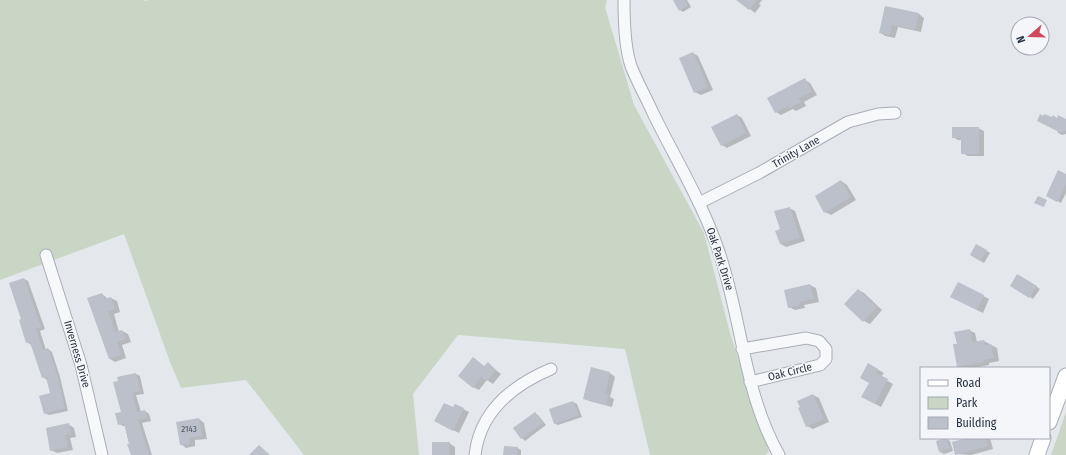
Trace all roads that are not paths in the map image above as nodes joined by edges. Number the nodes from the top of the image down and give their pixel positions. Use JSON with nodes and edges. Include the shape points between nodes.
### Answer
{"nodes":[{"id":1,"x":624,"y":0,"type":"edge"},
{"id":2,"x":895,"y":113,"type":"dead end"},
{"id":3,"x":699,"y":203,"type":"junction"},
{"id":4,"x":46,"y":255,"type":"dead end"},
{"id":5,"x":742,"y":349,"type":"junction"},
{"id":6,"x":551,"y":370,"type":"dead end"},
{"id":7,"x":1066,"y":376,"type":"edge"},
{"id":8,"x":750,"y":382,"type":"junction"},
{"id":9,"x":1050,"y":419,"type":"edge"},
{"id":10,"x":1043,"y":439,"type":"edge"},
{"id":11,"x":102,"y":455,"type":"edge"},
{"id":12,"x":476,"y":455,"type":"edge"},
{"id":13,"x":779,"y":455,"type":"edge"},
{"id":14,"x":1037,"y":455,"type":"edge"}],
"edges":[{"from":1,"to":3,"type":"street","name":"Oak Park Drive","via":[[630,65]]},
{"from":2,"to":3,"type":"street","name":"Trinity Lane","via":[[878,114],[848,122],[759,173]]},
{"from":3,"to":5,"type":"street","name":"Oak Park Drive","via":[[721,256]]},
{"from":4,"to":11,"type":"street","name":"Inverness Drive","via":[[81,365]]},
{"from":5,"to":8,"type":"street","name":"Oak Park Drive"},
{"from":5,"to":8,"type":"street","name":"Oak Circle","via":[[806,338],[819,341],[826,349],[826,359],[820,365]]},
{"from":6,"to":12,"type":"street","via":[[517,387],[501,400],[483,426]]},
{"from":7,"to":9,"type":"main road"},
{"from":8,"to":13,"type":"street","name":"Oak Park Drive","via":[[765,427]]},
{"from":10,"to":14,"type":"main road"}]}
